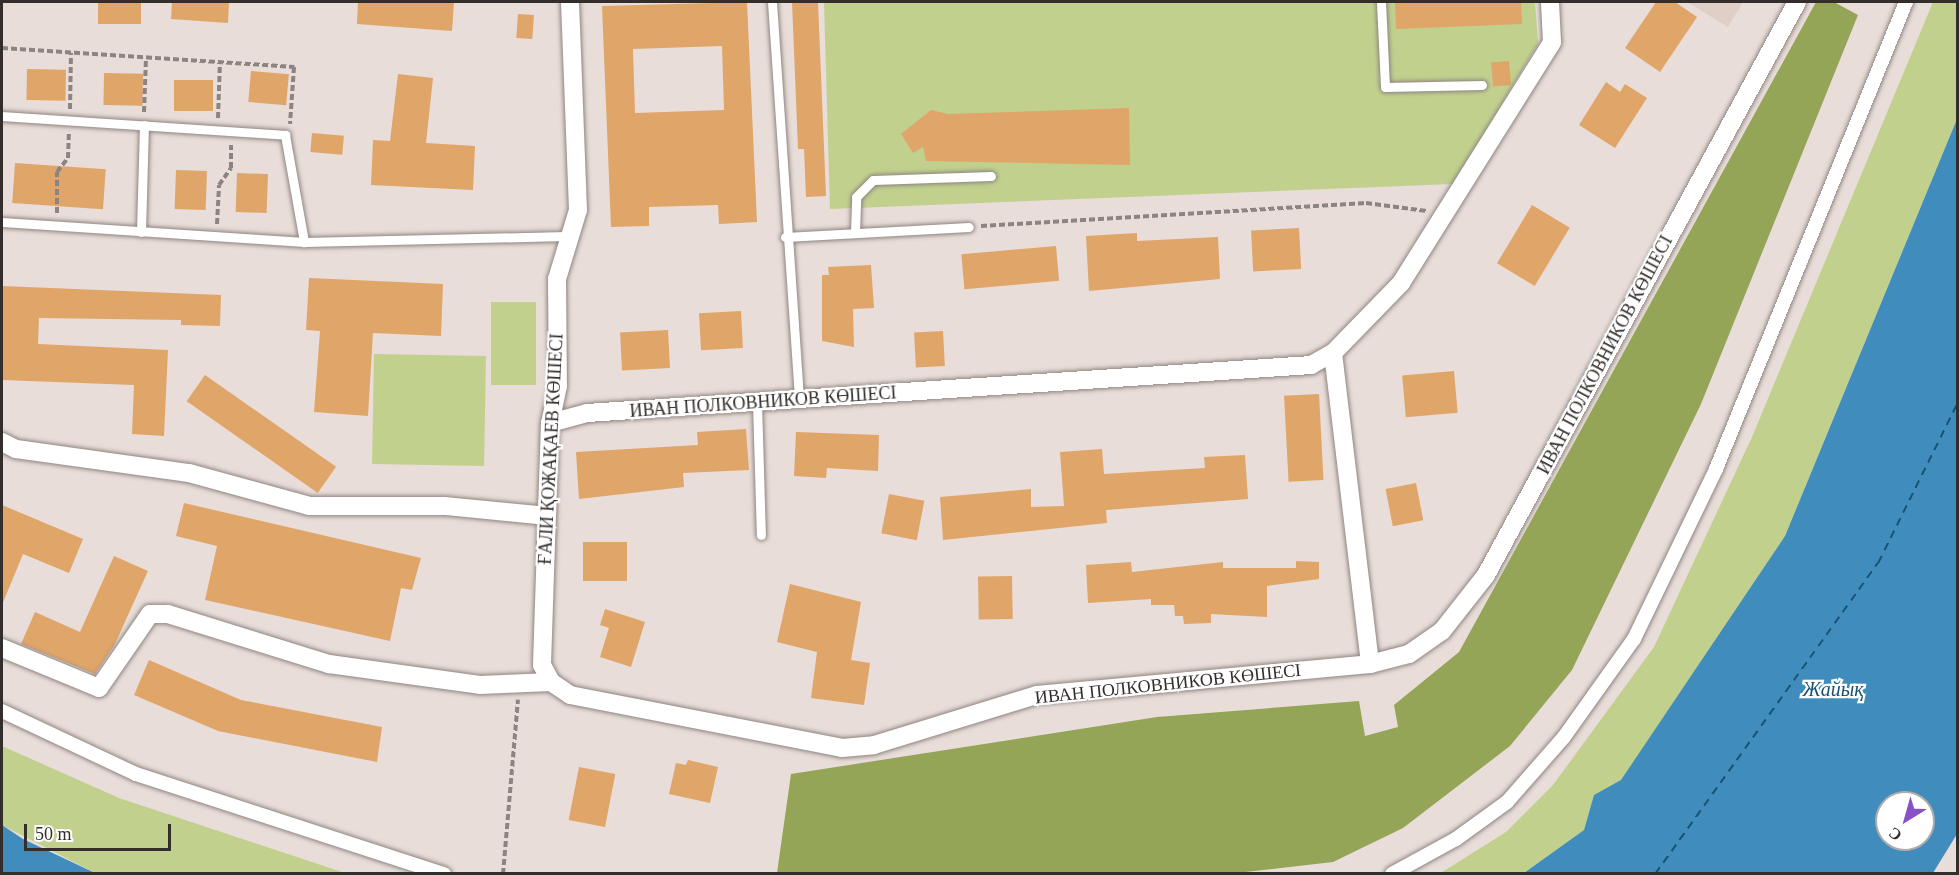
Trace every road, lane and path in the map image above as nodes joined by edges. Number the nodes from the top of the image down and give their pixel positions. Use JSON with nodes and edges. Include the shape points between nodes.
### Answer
{"nodes":[{"id":1,"x":570,"y":2,"type":"edge"},
{"id":2,"x":772,"y":2,"type":"edge"},
{"id":3,"x":1381,"y":2,"type":"edge"},
{"id":4,"x":1550,"y":2,"type":"edge"},
{"id":5,"x":1797,"y":2,"type":"edge"},
{"id":6,"x":1906,"y":2,"type":"edge"},
{"id":7,"x":2,"y":48,"type":"edge"},
{"id":8,"x":71,"y":53,"type":"junction"},
{"id":9,"x":146,"y":58,"type":"junction"},
{"id":10,"x":220,"y":62,"type":"junction"},
{"id":11,"x":1482,"y":85,"type":"dead end"},
{"id":12,"x":2,"y":116,"type":"edge"},
{"id":13,"x":70,"y":120,"type":"junction"},
{"id":14,"x":144,"y":124,"type":"junction"},
{"id":15,"x":217,"y":130,"type":"junction"},
{"id":16,"x":232,"y":131,"type":"junction"},
{"id":17,"x":285,"y":135,"type":"junction"},
{"id":18,"x":992,"y":176,"type":"dead end"},
{"id":19,"x":1444,"y":214,"type":"junction"},
{"id":20,"x":2,"y":222,"type":"edge"},
{"id":21,"x":57,"y":226,"type":"junction"},
{"id":22,"x":969,"y":227,"type":"joint"},
{"id":23,"x":141,"y":232,"type":"junction"},
{"id":24,"x":855,"y":232,"type":"junction"},
{"id":25,"x":567,"y":236,"type":"junction"},
{"id":26,"x":217,"y":237,"type":"junction"},
{"id":27,"x":785,"y":237,"type":"junction"},
{"id":28,"x":304,"y":242,"type":"junction"},
{"id":29,"x":1333,"y":352,"type":"junction"},
{"id":30,"x":799,"y":400,"type":"junction"},
{"id":31,"x":757,"y":403,"type":"junction"},
{"id":32,"x":550,"y":423,"type":"junction"},
{"id":33,"x":2,"y":442,"type":"edge"},
{"id":34,"x":547,"y":516,"type":"junction"},
{"id":35,"x":761,"y":535,"type":"dead end"},
{"id":36,"x":2,"y":648,"type":"edge"},
{"id":37,"x":1370,"y":664,"type":"junction"},
{"id":38,"x":519,"y":681,"type":"junction"},
{"id":39,"x":551,"y":682,"type":"junction"},
{"id":40,"x":2,"y":711,"type":"edge"},
{"id":41,"x":444,"y":873,"type":"edge"},
{"id":42,"x":503,"y":873,"type":"edge"},
{"id":43,"x":1392,"y":873,"type":"edge"}],
"edges":[{"from":1,"to":25,"type":"street","name":"ҒАЛИ ҚОЖАҚАЕВ КӨШЕСІ","via":[[578,210]]},
{"from":2,"to":27,"type":"lane"},
{"from":3,"to":11,"type":"lane","via":[[1385,87]]},
{"from":4,"to":19,"type":"street","name":"ИВАН ПОЛКОВНИКОВ КӨШЕСІ","via":[[1552,42]]},
{"from":5,"to":37,"type":"street","name":"ИВАН ПОЛКОВНИКОВ КӨШЕСІ","via":[[1486,575],[1442,631],[1409,654]]},
{"from":6,"to":43,"type":"street","via":[[1716,469],[1634,639],[1564,737],[1507,802],[1456,839]]},
{"from":7,"to":8,"type":"path"},
{"from":8,"to":9,"type":"path"},
{"from":8,"to":13,"type":"path"},
{"from":9,"to":10,"type":"path"},
{"from":9,"to":14,"type":"path"},
{"from":10,"to":15,"type":"path"},
{"from":10,"to":17,"type":"path","via":[[294,67]]},
{"from":12,"to":13,"type":"lane"},
{"from":13,"to":14,"type":"lane"},
{"from":13,"to":21,"type":"path","via":[[68,158],[57,172]]},
{"from":14,"to":15,"type":"lane"},
{"from":14,"to":23,"type":"lane"},
{"from":15,"to":16,"type":"lane"},
{"from":16,"to":17,"type":"lane"},
{"from":16,"to":26,"type":"path","via":[[231,168],[219,184]]},
{"from":17,"to":28,"type":"lane"},
{"from":18,"to":24,"type":"lane","via":[[873,180],[856,197]]},
{"from":19,"to":22,"type":"path","via":[[1366,203]]},
{"from":19,"to":29,"type":"street","name":"ИВАН ПОЛКОВНИКОВ КӨШЕСІ","via":[[1401,283]]},
{"from":20,"to":21,"type":"lane"},
{"from":21,"to":23,"type":"lane"},
{"from":22,"to":24,"type":"lane"},
{"from":23,"to":26,"type":"lane"},
{"from":24,"to":27,"type":"lane"},
{"from":25,"to":28,"type":"lane"},
{"from":25,"to":32,"type":"street","name":"ҒАЛИ ҚОЖАҚАЕВ КӨШЕСІ","via":[[557,279],[558,386]]},
{"from":26,"to":28,"type":"lane"},
{"from":27,"to":30,"type":"lane"},
{"from":29,"to":30,"type":"street","name":"ИВАН ПОЛКОВНИКОВ КӨШЕСІ","via":[[1311,365]]},
{"from":29,"to":37,"type":"street"},
{"from":30,"to":31,"type":"street","name":"ИВАН ПОЛКОВНИКОВ КӨШЕСІ"},
{"from":31,"to":32,"type":"street","name":"ИВАН ПОЛКОВНИКОВ КӨШЕСІ","via":[[587,413]]},
{"from":31,"to":35,"type":"lane"},
{"from":32,"to":34,"type":"street","name":"ҒАЛИ ҚОЖАҚАЕВ КӨШЕСІ"},
{"from":33,"to":34,"type":"street","via":[[16,449],[189,473],[310,506],[445,507]]},
{"from":34,"to":39,"type":"street","name":"ҒАЛИ ҚОЖАҚАЕВ КӨШЕСІ","via":[[542,665]]},
{"from":36,"to":38,"type":"street","via":[[99,688],[150,614],[168,614],[329,664],[480,685]]},
{"from":37,"to":39,"type":"street","name":"ИВАН ПОЛКОВНИКОВ КӨШЕСІ","via":[[1036,695],[874,745],[842,748],[570,695]]},
{"from":38,"to":39,"type":"street"},
{"from":38,"to":42,"type":"path","via":[[514,784]]},
{"from":40,"to":41,"type":"street","via":[[136,774]]}]}
